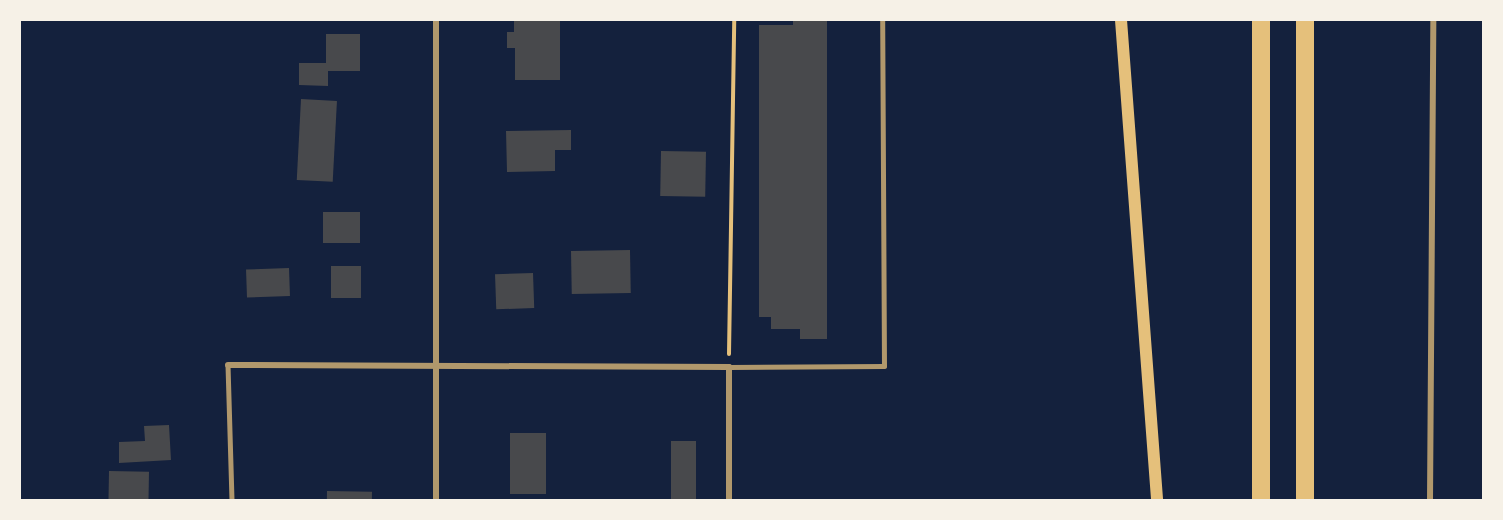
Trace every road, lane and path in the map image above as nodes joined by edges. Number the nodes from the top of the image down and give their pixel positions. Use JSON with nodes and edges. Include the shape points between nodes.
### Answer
{"nodes":[{"id":1,"x":436,"y":20,"type":"edge"},
{"id":2,"x":734,"y":20,"type":"edge"},
{"id":3,"x":882,"y":20,"type":"edge"},
{"id":4,"x":1121,"y":20,"type":"edge"},
{"id":5,"x":1260,"y":20,"type":"edge"},
{"id":6,"x":1305,"y":20,"type":"edge"},
{"id":7,"x":1432,"y":20,"type":"edge"},
{"id":8,"x":228,"y":365,"type":"joint"},
{"id":9,"x":436,"y":366,"type":"junction"},
{"id":10,"x":729,"y":367,"type":"junction"},
{"id":11,"x":232,"y":501,"type":"edge"},
{"id":12,"x":436,"y":501,"type":"edge"},
{"id":13,"x":729,"y":501,"type":"edge"},
{"id":14,"x":1157,"y":501,"type":"edge"},
{"id":15,"x":1261,"y":501,"type":"edge"},
{"id":16,"x":1305,"y":501,"type":"edge"},
{"id":17,"x":1430,"y":501,"type":"edge"}],
"edges":[{"from":1,"to":9,"type":"street"},
{"from":2,"to":10,"type":"path"},
{"from":3,"to":10,"type":"lane","via":[[884,366]]},
{"from":4,"to":14,"type":"main road"},
{"from":5,"to":15,"type":"highway"},
{"from":6,"to":16,"type":"highway"},
{"from":7,"to":17,"type":"street"},
{"from":8,"to":9,"type":"street"},
{"from":8,"to":11,"type":"lane"},
{"from":9,"to":10,"type":"street"},
{"from":9,"to":12,"type":"street"},
{"from":10,"to":13,"type":"street"}]}
